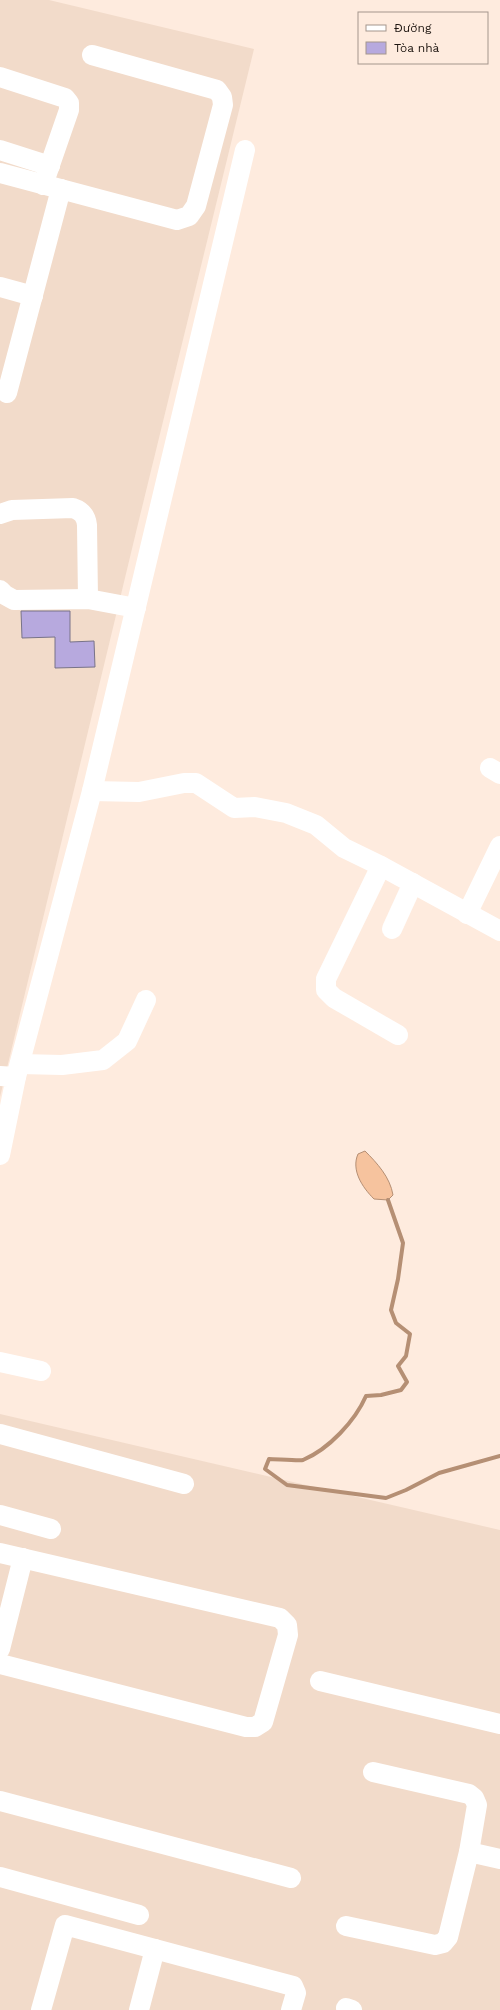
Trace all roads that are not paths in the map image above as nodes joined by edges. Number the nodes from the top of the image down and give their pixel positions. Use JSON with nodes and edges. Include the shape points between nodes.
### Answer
{"nodes":[{"id":1,"x":92,"y":55,"type":"dead end"},
{"id":2,"x":0,"y":76,"type":"edge"},
{"id":3,"x":0,"y":150,"type":"edge"},
{"id":4,"x":245,"y":150,"type":"dead end"},
{"id":5,"x":50,"y":166,"type":"junction"},
{"id":6,"x":206,"y":169,"type":"junction"},
{"id":7,"x":0,"y":173,"type":"edge"},
{"id":8,"x":239,"y":177,"type":"junction"},
{"id":9,"x":52,"y":187,"type":"junction"},
{"id":10,"x":0,"y":287,"type":"edge"},
{"id":11,"x":33,"y":296,"type":"junction"},
{"id":12,"x":7,"y":393,"type":"dead end"},
{"id":13,"x":0,"y":514,"type":"edge"},
{"id":14,"x":0,"y":590,"type":"edge"},
{"id":15,"x":88,"y":599,"type":"junction"},
{"id":16,"x":136,"y":608,"type":"junction"},
{"id":17,"x":92,"y":791,"type":"junction"},
{"id":18,"x":500,"y":846,"type":"edge"},
{"id":19,"x":381,"y":866,"type":"junction"},
{"id":20,"x":413,"y":883,"type":"junction"},
{"id":21,"x":467,"y":914,"type":"junction"},
{"id":22,"x":392,"y":929,"type":"dead end"},
{"id":23,"x":500,"y":931,"type":"edge"},
{"id":24,"x":146,"y":1000,"type":"dead end"},
{"id":25,"x":398,"y":1035,"type":"dead end"},
{"id":26,"x":12,"y":1072,"type":"edge"},
{"id":27,"x":0,"y":1155,"type":"edge"},
{"id":28,"x":0,"y":1362,"type":"edge"},
{"id":29,"x":41,"y":1371,"type":"dead end"},
{"id":30,"x":0,"y":1434,"type":"edge"},
{"id":31,"x":184,"y":1484,"type":"dead end"},
{"id":32,"x":0,"y":1515,"type":"edge"},
{"id":33,"x":51,"y":1529,"type":"dead end"},
{"id":34,"x":0,"y":1553,"type":"edge"},
{"id":35,"x":23,"y":1558,"type":"junction"},
{"id":36,"x":0,"y":1649,"type":"edge"},
{"id":37,"x":0,"y":1664,"type":"edge"},
{"id":38,"x":320,"y":1681,"type":"dead end"},
{"id":39,"x":500,"y":1724,"type":"edge"},
{"id":40,"x":372,"y":1772,"type":"dead end"},
{"id":41,"x":0,"y":1801,"type":"edge"},
{"id":42,"x":469,"y":1852,"type":"junction"},
{"id":43,"x":500,"y":1859,"type":"edge"},
{"id":44,"x":0,"y":1877,"type":"edge"},
{"id":45,"x":291,"y":1878,"type":"dead end"},
{"id":46,"x":139,"y":1915,"type":"dead end"},
{"id":47,"x":346,"y":1926,"type":"dead end"},
{"id":48,"x":155,"y":1949,"type":"junction"},
{"id":49,"x":41,"y":2010,"type":"edge"},
{"id":50,"x":139,"y":2010,"type":"edge"},
{"id":51,"x":291,"y":2010,"type":"edge"}],
"edges":[{"from":1,"to":6,"type":"street","via":[[216,90],[222,97],[223,105]]},
{"from":2,"to":5,"type":"street","via":[[65,98],[68,103],[69,110]]},
{"from":3,"to":5,"type":"street"},
{"from":4,"to":8,"type":"street"},
{"from":5,"to":9,"type":"street"},
{"from":6,"to":8,"type":"street"},
{"from":6,"to":9,"type":"street","via":[[196,206],[189,216],[177,220]]},
{"from":7,"to":9,"type":"street"},
{"from":8,"to":16,"type":"street"},
{"from":9,"to":11,"type":"street"},
{"from":10,"to":11,"type":"street"},
{"from":11,"to":12,"type":"street"},
{"from":13,"to":15,"type":"street","via":[[12,510],[73,508],[81,512],[87,525]]},
{"from":14,"to":15,"type":"street","via":[[14,600]]},
{"from":15,"to":16,"type":"street"},
{"from":16,"to":17,"type":"street"},
{"from":17,"to":19,"type":"street","via":[[139,792],[184,782],[196,783],[234,808],[286,813],[316,825],[344,848]]},
{"from":17,"to":26,"type":"street"},
{"from":18,"to":21,"type":"street"},
{"from":19,"to":20,"type":"street"},
{"from":19,"to":25,"type":"street","via":[[326,979],[326,990],[334,998]]},
{"from":20,"to":21,"type":"street"},
{"from":20,"to":22,"type":"street"},
{"from":21,"to":23,"type":"street"},
{"from":24,"to":26,"type":"street","via":[[126,1041],[103,1060]]},
{"from":26,"to":27,"type":"street"},
{"from":28,"to":29,"type":"street"},
{"from":30,"to":31,"type":"street"},
{"from":32,"to":33,"type":"street"},
{"from":34,"to":35,"type":"street"},
{"from":35,"to":36,"type":"street"},
{"from":35,"to":37,"type":"street","via":[[280,1618],[287,1625],[288,1635],[263,1722],[255,1727],[246,1727]]},
{"from":38,"to":39,"type":"street"},
{"from":40,"to":42,"type":"street","via":[[469,1794],[474,1798],[477,1805]]},
{"from":41,"to":45,"type":"street"},
{"from":42,"to":43,"type":"street"},
{"from":42,"to":47,"type":"street","via":[[448,1937],[443,1943],[435,1945]]},
{"from":44,"to":46,"type":"street"},
{"from":48,"to":49,"type":"street","via":[[65,1925]]},
{"from":48,"to":50,"type":"street"},
{"from":48,"to":51,"type":"street","via":[[292,1986],[296,1993]]}]}
